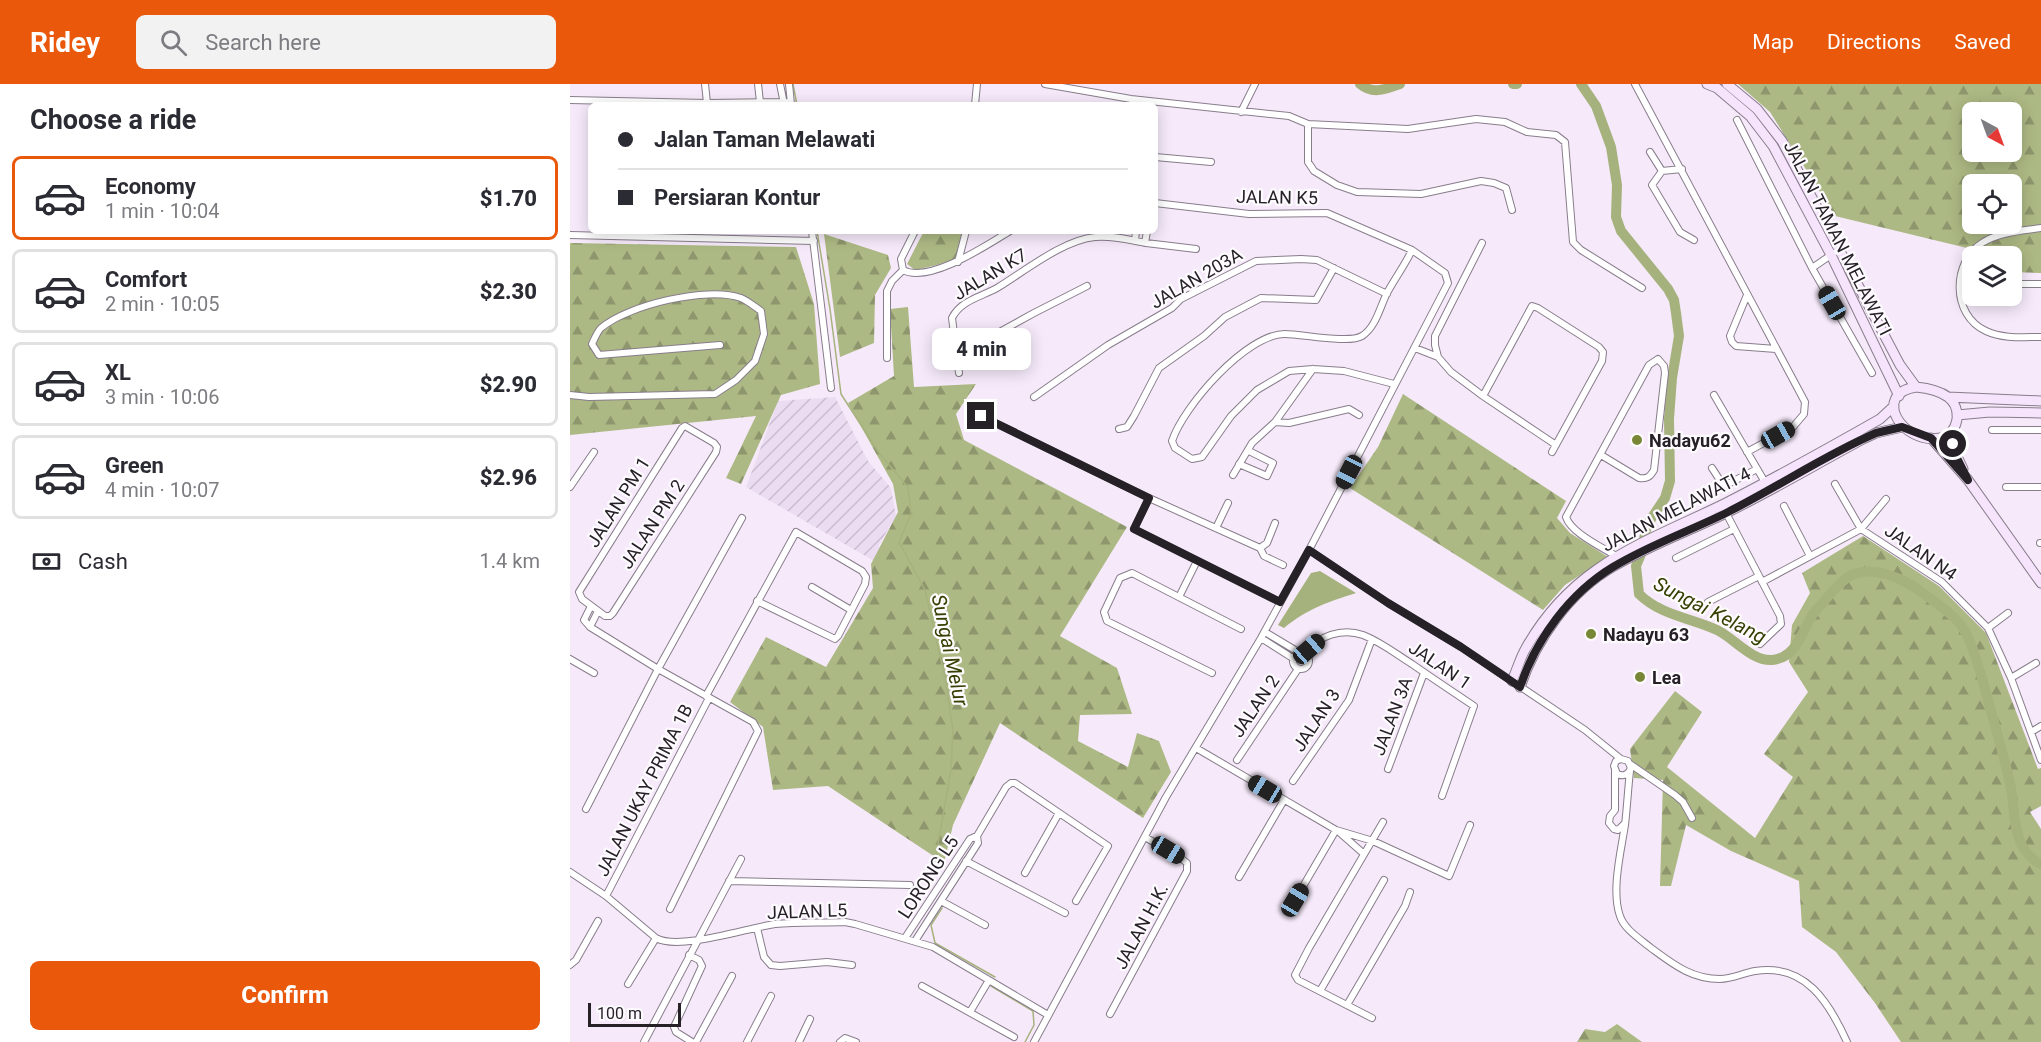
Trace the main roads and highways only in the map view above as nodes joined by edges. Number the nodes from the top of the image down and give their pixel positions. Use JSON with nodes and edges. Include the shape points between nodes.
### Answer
{"nodes":[{"id":1,"x":1707,"y":84,"type":"edge"},
{"id":2,"x":1727,"y":84,"type":"edge"},
{"id":3,"x":1836,"y":253,"type":"junction"},
{"id":4,"x":1916,"y":387,"type":"junction"},
{"id":5,"x":1899,"y":396,"type":"junction"},
{"id":6,"x":1948,"y":397,"type":"junction"},
{"id":7,"x":2041,"y":401,"type":"edge"},
{"id":8,"x":1894,"y":406,"type":"junction"},
{"id":9,"x":2041,"y":413,"type":"edge"},
{"id":10,"x":1958,"y":415,"type":"junction"},
{"id":11,"x":1902,"y":427,"type":"junction"},
{"id":12,"x":1954,"y":428,"type":"junction"},
{"id":13,"x":1931,"y":438,"type":"junction"},
{"id":14,"x":1968,"y":480,"type":"junction"},
{"id":15,"x":1767,"y":487,"type":"junction"},
{"id":16,"x":1638,"y":549,"type":"junction"},
{"id":17,"x":2041,"y":583,"type":"edge"}],
"edges":[{"from":1,"to":3,"type":"main road","name":"JALAN TAMAN MELAWATI","via":[[1750,116],[1773,146]]},
{"from":2,"to":3,"type":"main road","name":"JALAN TAMAN MELAWATI","via":[[1757,109],[1782,141]]},
{"from":3,"to":4,"type":"main road","name":"JALAN TAMAN MELAWATI"},
{"from":3,"to":5,"type":"main road","name":"JALAN TAMAN MELAWATI"},
{"from":4,"to":5,"type":"main road"},
{"from":4,"to":6,"type":"main road"},
{"from":5,"to":8,"type":"main road"},
{"from":6,"to":7,"type":"main road"},
{"from":6,"to":10,"type":"main road"},
{"from":8,"to":11,"type":"main road"},
{"from":8,"to":15,"type":"main road","name":"JALAN MELAWATI 4","via":[[1880,419]]},
{"from":9,"to":10,"type":"main road"},
{"from":10,"to":12,"type":"main road"},
{"from":11,"to":13,"type":"main road"},
{"from":11,"to":15,"type":"main road","name":"JALAN MELAWATI 4","via":[[1876,433]]},
{"from":12,"to":13,"type":"main road","via":[[1944,436]]},
{"from":12,"to":14,"type":"main road","via":[[1954,452]]},
{"from":13,"to":14,"type":"main road"},
{"from":14,"to":17,"type":"main road"},
{"from":15,"to":16,"type":"main road","name":"JALAN MELAWATI 4"},
{"from":16,"to":16,"type":"main road","name":"JALAN MELAWATI 4","via":[[1577,595],[1544,637],[1516,684],[1527,646],[1560,601],[1588,574],[1616,556]]}]}
